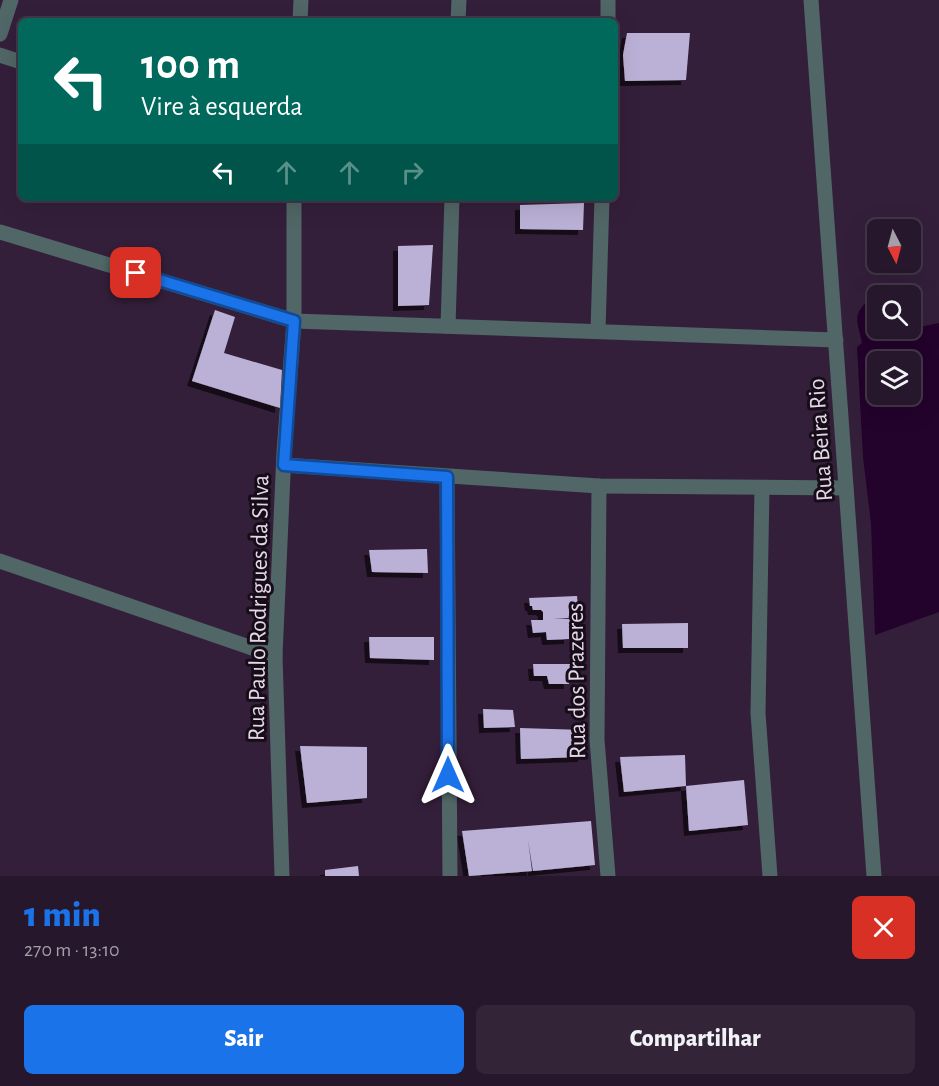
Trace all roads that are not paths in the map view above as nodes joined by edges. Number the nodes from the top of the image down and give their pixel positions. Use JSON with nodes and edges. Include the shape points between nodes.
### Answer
{"nodes":[{"id":1,"x":11,"y":0,"type":"edge"},
{"id":2,"x":301,"y":0,"type":"edge"},
{"id":3,"x":459,"y":0,"type":"edge"},
{"id":4,"x":608,"y":0,"type":"edge"},
{"id":5,"x":811,"y":0,"type":"edge"},
{"id":6,"x":300,"y":18,"type":"edge"},
{"id":7,"x":458,"y":18,"type":"edge"},
{"id":8,"x":608,"y":18,"type":"edge"},
{"id":9,"x":0,"y":34,"type":"edge"},
{"id":10,"x":0,"y":55,"type":"edge"},
{"id":11,"x":18,"y":61,"type":"edge"},
{"id":12,"x":294,"y":201,"type":"edge"},
{"id":13,"x":452,"y":201,"type":"edge"},
{"id":14,"x":602,"y":201,"type":"edge"},
{"id":15,"x":0,"y":232,"type":"edge"},
{"id":16,"x":294,"y":321,"type":"junction"},
{"id":17,"x":448,"y":326,"type":"junction"},
{"id":18,"x":598,"y":332,"type":"junction"},
{"id":19,"x":836,"y":340,"type":"junction"},
{"id":20,"x":284,"y":465,"type":"junction"},
{"id":21,"x":447,"y":477,"type":"junction"},
{"id":22,"x":599,"y":486,"type":"junction"},
{"id":23,"x":762,"y":488,"type":"junction"},
{"id":24,"x":846,"y":488,"type":"junction"},
{"id":25,"x":0,"y":561,"type":"edge"},
{"id":26,"x":275,"y":656,"type":"junction"},
{"id":27,"x":282,"y":876,"type":"edge"},
{"id":28,"x":450,"y":876,"type":"edge"},
{"id":29,"x":608,"y":876,"type":"edge"},
{"id":30,"x":770,"y":876,"type":"edge"},
{"id":31,"x":874,"y":876,"type":"edge"}],
"edges":[{"from":1,"to":9,"type":"street"},
{"from":2,"to":6,"type":"street"},
{"from":3,"to":7,"type":"street"},
{"from":4,"to":8,"type":"street"},
{"from":5,"to":19,"type":"street","name":"Rua Beira Rio"},
{"from":10,"to":11,"type":"street"},
{"from":12,"to":16,"type":"street","name":"Rua Paulo Rodrigues da Silva"},
{"from":13,"to":17,"type":"street"},
{"from":14,"to":18,"type":"street"},
{"from":15,"to":16,"type":"street"},
{"from":16,"to":17,"type":"street"},
{"from":16,"to":20,"type":"street","name":"Rua Paulo Rodrigues da Silva"},
{"from":17,"to":18,"type":"street"},
{"from":18,"to":19,"type":"street"},
{"from":19,"to":24,"type":"street","name":"Rua Beira Rio"},
{"from":20,"to":21,"type":"street"},
{"from":20,"to":26,"type":"street","name":"Rua Paulo Rodrigues da Silva"},
{"from":21,"to":22,"type":"street"},
{"from":21,"to":28,"type":"street"},
{"from":22,"to":23,"type":"street"},
{"from":22,"to":29,"type":"street","name":"Rua dos Prazeres","via":[[597,740]]},
{"from":23,"to":24,"type":"street"},
{"from":23,"to":30,"type":"street","via":[[758,713]]},
{"from":24,"to":31,"type":"street","name":"Rua Beira Rio"},
{"from":25,"to":26,"type":"street"},
{"from":26,"to":27,"type":"street","name":"Rua Paulo Rodrigues da Silva"}]}
